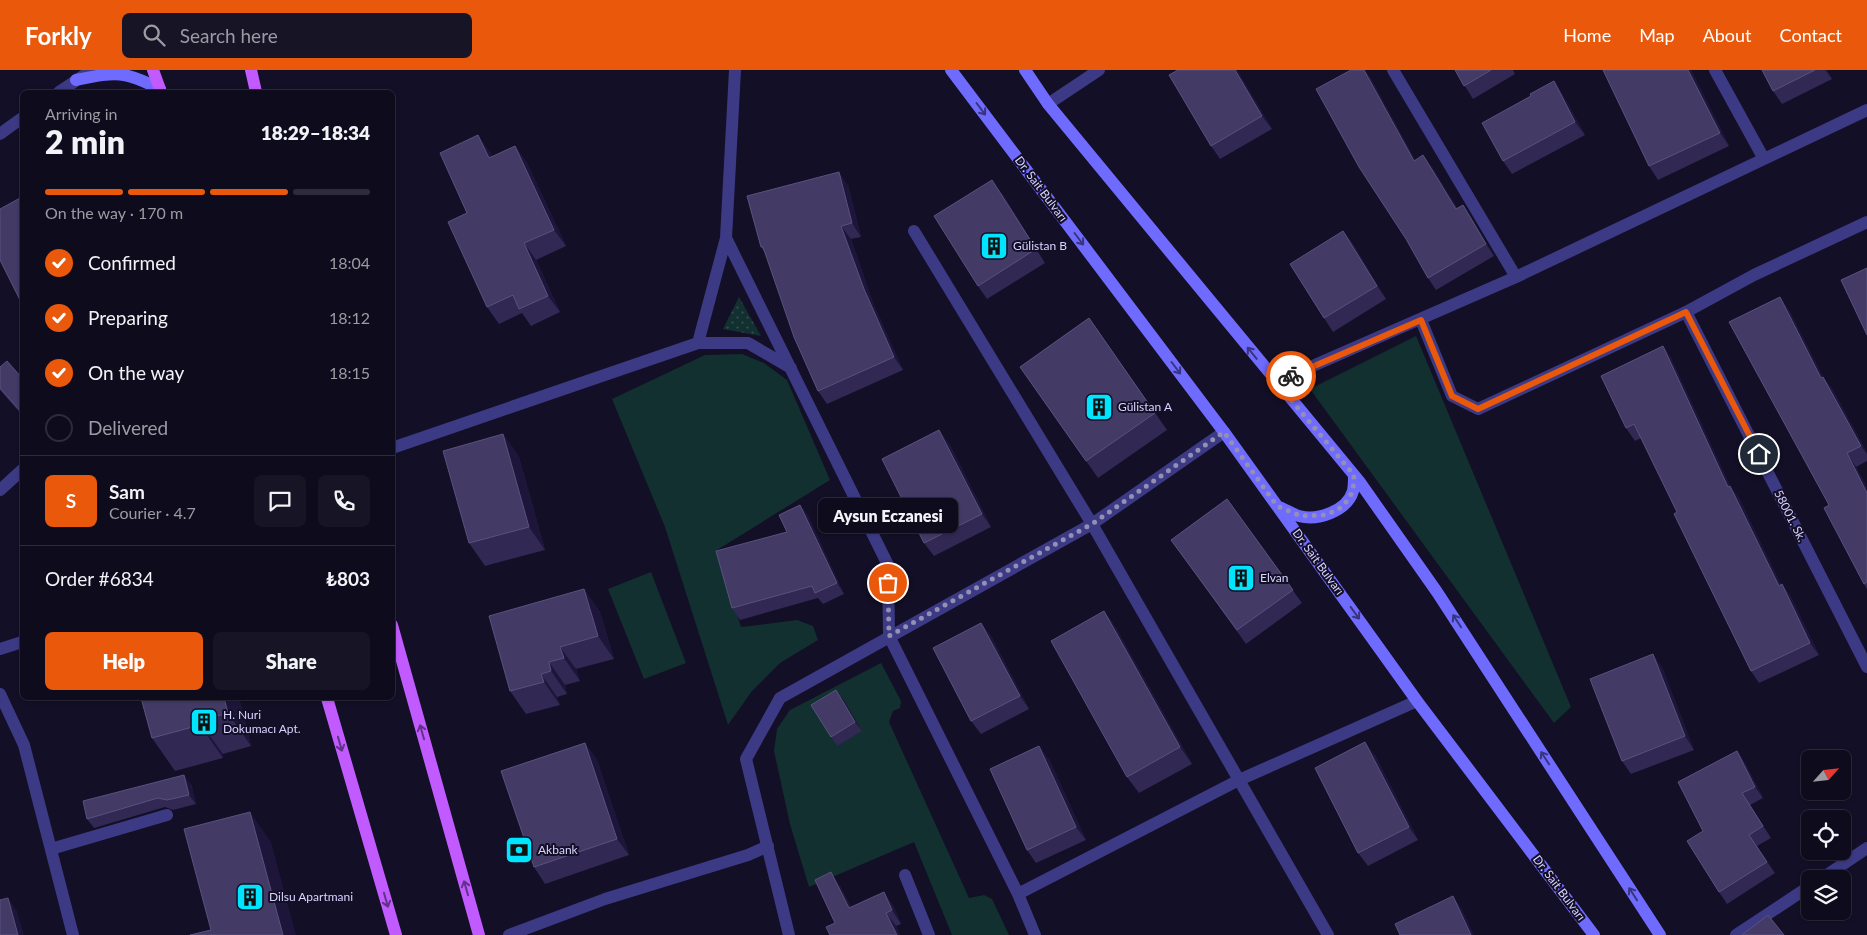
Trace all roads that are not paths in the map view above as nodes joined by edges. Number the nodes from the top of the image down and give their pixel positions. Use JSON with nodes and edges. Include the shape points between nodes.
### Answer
{"nodes":[{"id":1,"x":92,"y":70,"type":"edge"},
{"id":2,"x":153,"y":70,"type":"edge"},
{"id":3,"x":251,"y":70,"type":"edge"},
{"id":4,"x":735,"y":70,"type":"edge"},
{"id":5,"x":951,"y":70,"type":"edge"},
{"id":6,"x":1025,"y":70,"type":"edge"},
{"id":7,"x":1099,"y":70,"type":"edge"},
{"id":8,"x":1393,"y":70,"type":"edge"},
{"id":9,"x":1715,"y":70,"type":"edge"},
{"id":10,"x":76,"y":80,"type":"junction"},
{"id":11,"x":62,"y":90,"type":"edge"},
{"id":12,"x":159,"y":90,"type":"edge"},
{"id":13,"x":161,"y":90,"type":"edge"},
{"id":14,"x":256,"y":90,"type":"edge"},
{"id":15,"x":1048,"y":104,"type":"junction"},
{"id":16,"x":1867,"y":110,"type":"edge"},
{"id":17,"x":20,"y":119,"type":"edge"},
{"id":18,"x":0,"y":134,"type":"edge"},
{"id":19,"x":1764,"y":159,"type":"junction"},
{"id":20,"x":1867,"y":222,"type":"edge"},
{"id":21,"x":914,"y":230,"type":"dead end"},
{"id":22,"x":726,"y":238,"type":"junction"},
{"id":23,"x":1516,"y":277,"type":"junction"},
{"id":24,"x":1686,"y":312,"type":"junction"},
{"id":25,"x":1421,"y":320,"type":"junction"},
{"id":26,"x":698,"y":344,"type":"junction"},
{"id":27,"x":792,"y":368,"type":"junction"},
{"id":28,"x":1276,"y":382,"type":"junction"},
{"id":29,"x":1224,"y":432,"type":"junction"},
{"id":30,"x":395,"y":447,"type":"edge"},
{"id":31,"x":20,"y":472,"type":"edge"},
{"id":32,"x":1354,"y":475,"type":"junction"},
{"id":33,"x":0,"y":490,"type":"edge"},
{"id":34,"x":1277,"y":506,"type":"junction"},
{"id":35,"x":1092,"y":524,"type":"junction"},
{"id":36,"x":395,"y":636,"type":"edge"},
{"id":37,"x":889,"y":636,"type":"junction"},
{"id":38,"x":20,"y":643,"type":"edge"},
{"id":39,"x":0,"y":649,"type":"edge"},
{"id":40,"x":1867,"y":667,"type":"edge"},
{"id":41,"x":0,"y":694,"type":"edge"},
{"id":42,"x":328,"y":700,"type":"edge"},
{"id":43,"x":1418,"y":701,"type":"junction"},
{"id":44,"x":1239,"y":780,"type":"junction"},
{"id":45,"x":167,"y":815,"type":"dead end"},
{"id":46,"x":768,"y":846,"type":"junction"},
{"id":47,"x":1867,"y":848,"type":"edge"},
{"id":48,"x":51,"y":849,"type":"junction"},
{"id":49,"x":1834,"y":870,"type":"edge"},
{"id":50,"x":905,"y":875,"type":"dead end"},
{"id":51,"x":1801,"y":892,"type":"edge"},
{"id":52,"x":1018,"y":894,"type":"junction"},
{"id":53,"x":73,"y":935,"type":"edge"},
{"id":54,"x":396,"y":935,"type":"edge"},
{"id":55,"x":479,"y":935,"type":"edge"},
{"id":56,"x":509,"y":935,"type":"edge"},
{"id":57,"x":788,"y":935,"type":"edge"},
{"id":58,"x":929,"y":935,"type":"edge"},
{"id":59,"x":1036,"y":935,"type":"edge"},
{"id":60,"x":1328,"y":935,"type":"edge"},
{"id":61,"x":1594,"y":935,"type":"edge"},
{"id":62,"x":1660,"y":935,"type":"edge"},
{"id":63,"x":1736,"y":935,"type":"edge"}],
"edges":[{"from":1,"to":10,"type":"street"},
{"from":2,"to":13,"type":"main road"},
{"from":3,"to":14,"type":"main road"},
{"from":4,"to":22,"type":"street"},
{"from":5,"to":29,"type":"main road","name":"Dr. Sait Bulvarı","one_way":true},
{"from":6,"to":15,"type":"main road"},
{"from":7,"to":15,"type":"street"},
{"from":8,"to":23,"type":"street"},
{"from":9,"to":19,"type":"street"},
{"from":10,"to":11,"type":"street"},
{"from":10,"to":12,"type":"main road","via":[[109,73],[134,75]]},
{"from":28,"to":15,"type":"main road","one_way":true},
{"from":16,"to":19,"type":"street"},
{"from":17,"to":18,"type":"street"},
{"from":19,"to":23,"type":"street"},
{"from":20,"to":24,"type":"street","via":[[1754,275]]},
{"from":21,"to":35,"type":"street"},
{"from":22,"to":26,"type":"street"},
{"from":22,"to":27,"type":"street"},
{"from":23,"to":25,"type":"street"},
{"from":24,"to":25,"type":"street","via":[[1478,409],[1452,396]]},
{"from":24,"to":40,"type":"street","name":"58001. Sk."},
{"from":25,"to":28,"type":"street"},
{"from":26,"to":27,"type":"street","via":[[748,343]]},
{"from":26,"to":30,"type":"street"},
{"from":27,"to":37,"type":"street","via":[[888,565]]},
{"from":28,"to":32,"type":"main road"},
{"from":29,"to":34,"type":"main road","name":"Dr. Sait Bulvarı"},
{"from":29,"to":35,"type":"street"},
{"from":31,"to":33,"type":"street"},
{"from":32,"to":34,"type":"main road","via":[[1353,491],[1338,510],[1324,515],[1301,516]]},
{"from":62,"to":32,"type":"main road","one_way":true,"via":[[1437,592]]},
{"from":34,"to":43,"type":"main road","name":"Dr. Sait Bulvarı","one_way":true},
{"from":35,"to":37,"type":"street"},
{"from":35,"to":44,"type":"street"},
{"from":55,"to":36,"type":"main road","one_way":true},
{"from":37,"to":46,"type":"street","via":[[780,698],[746,759]]},
{"from":37,"to":52,"type":"street"},
{"from":38,"to":39,"type":"street"},
{"from":41,"to":48,"type":"street","via":[[24,745]]},
{"from":42,"to":54,"type":"main road","one_way":true},
{"from":43,"to":44,"type":"street"},
{"from":43,"to":61,"type":"main road","name":"Dr. Sait Bulvarı"},
{"from":44,"to":52,"type":"street"},
{"from":44,"to":60,"type":"street"},
{"from":45,"to":48,"type":"street"},
{"from":46,"to":56,"type":"street","via":[[605,899]]},
{"from":46,"to":57,"type":"street"},
{"from":47,"to":49,"type":"street"},
{"from":48,"to":53,"type":"street"},
{"from":50,"to":58,"type":"street"},
{"from":51,"to":63,"type":"street"},
{"from":52,"to":59,"type":"street"}]}
